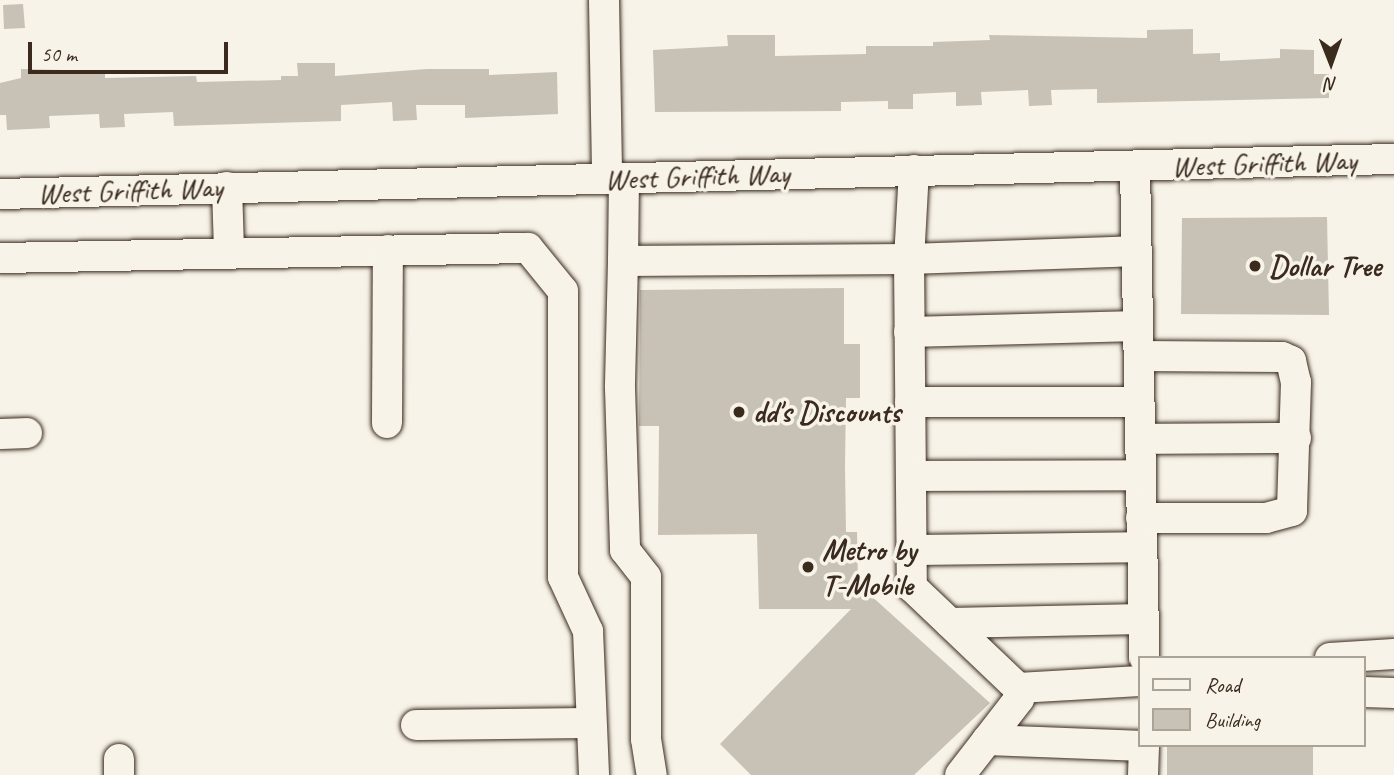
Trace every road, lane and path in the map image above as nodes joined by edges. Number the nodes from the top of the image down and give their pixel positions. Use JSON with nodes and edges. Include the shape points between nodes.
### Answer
{"nodes":[{"id":1,"x":604,"y":0,"type":"edge"},
{"id":2,"x":1394,"y":159,"type":"edge"},
{"id":3,"x":1135,"y":167,"type":"junction"},
{"id":4,"x":914,"y":170,"type":"junction"},
{"id":5,"x":616,"y":179,"type":"junction"},
{"id":6,"x":227,"y":187,"type":"junction"},
{"id":7,"x":0,"y":194,"type":"edge"},
{"id":8,"x":388,"y":250,"type":"junction"},
{"id":9,"x":229,"y":251,"type":"junction"},
{"id":10,"x":1137,"y":251,"type":"junction"},
{"id":11,"x":0,"y":258,"type":"edge"},
{"id":12,"x":909,"y":260,"type":"junction"},
{"id":13,"x":623,"y":261,"type":"junction"},
{"id":14,"x":1138,"y":326,"type":"junction"},
{"id":15,"x":909,"y":332,"type":"junction"},
{"id":16,"x":1139,"y":356,"type":"junction"},
{"id":17,"x":910,"y":402,"type":"junction"},
{"id":18,"x":1139,"y":402,"type":"junction"},
{"id":19,"x":387,"y":423,"type":"dead end"},
{"id":20,"x":1296,"y":438,"type":"junction"},
{"id":21,"x":1140,"y":439,"type":"junction"},
{"id":22,"x":1141,"y":475,"type":"junction"},
{"id":23,"x":911,"y":476,"type":"junction"},
{"id":24,"x":1142,"y":533,"type":"junction"},
{"id":25,"x":912,"y":550,"type":"junction"},
{"id":26,"x":1143,"y":619,"type":"junction"},
{"id":27,"x":950,"y":623,"type":"junction"},
{"id":28,"x":1394,"y":654,"type":"edge"},
{"id":29,"x":1144,"y":656,"type":"edge"},
{"id":30,"x":1362,"y":656,"type":"edge"},
{"id":31,"x":1138,"y":681,"type":"edge"},
{"id":32,"x":1018,"y":688,"type":"junction"},
{"id":33,"x":1366,"y":692,"type":"edge"},
{"id":34,"x":1394,"y":693,"type":"edge"},
{"id":35,"x":591,"y":723,"type":"junction"},
{"id":36,"x":416,"y":725,"type":"dead end"},
{"id":37,"x":987,"y":740,"type":"junction"},
{"id":38,"x":1138,"y":746,"type":"edge"},
{"id":39,"x":1144,"y":747,"type":"edge"},
{"id":40,"x":594,"y":775,"type":"edge"},
{"id":41,"x":652,"y":775,"type":"edge"},
{"id":42,"x":960,"y":775,"type":"edge"},
{"id":43,"x":1143,"y":775,"type":"edge"}],
"edges":[{"from":1,"to":5,"type":"street"},
{"from":2,"to":3,"type":"street","name":"West Griffith Way"},
{"from":3,"to":4,"type":"street","name":"West Griffith Way"},
{"from":3,"to":10,"type":"street"},
{"from":4,"to":5,"type":"street","name":"West Griffith Way"},
{"from":4,"to":12,"type":"street"},
{"from":5,"to":6,"type":"street","name":"West Griffith Way"},
{"from":5,"to":13,"type":"street"},
{"from":6,"to":7,"type":"street","name":"West Griffith Way"},
{"from":6,"to":9,"type":"street"},
{"from":8,"to":9,"type":"street"},
{"from":8,"to":19,"type":"street"},
{"from":8,"to":35,"type":"street","via":[[528,248],[563,291],[563,577],[587,631]]},
{"from":9,"to":11,"type":"street"},
{"from":10,"to":12,"type":"street"},
{"from":10,"to":14,"type":"street"},
{"from":12,"to":13,"type":"street"},
{"from":12,"to":15,"type":"street"},
{"from":13,"to":41,"type":"street","via":[[620,388],[625,550],[646,577],[646,739]]},
{"from":14,"to":15,"type":"street"},
{"from":14,"to":16,"type":"street"},
{"from":15,"to":17,"type":"street"},
{"from":16,"to":18,"type":"street"},
{"from":16,"to":20,"type":"street","via":[[1269,356],[1291,361],[1296,382]]},
{"from":17,"to":18,"type":"street"},
{"from":17,"to":23,"type":"street"},
{"from":18,"to":21,"type":"street"},
{"from":20,"to":21,"type":"street"},
{"from":20,"to":24,"type":"street","via":[[1292,511],[1281,517]]},
{"from":21,"to":22,"type":"street"},
{"from":22,"to":23,"type":"street"},
{"from":22,"to":24,"type":"street"},
{"from":23,"to":25,"type":"street"},
{"from":24,"to":25,"type":"street"},
{"from":24,"to":26,"type":"street"},
{"from":25,"to":27,"type":"street","via":[[912,587]]},
{"from":26,"to":27,"type":"street"},
{"from":26,"to":29,"type":"street"},
{"from":27,"to":32,"type":"street"},
{"from":28,"to":30,"type":"street"},
{"from":31,"to":32,"type":"street"},
{"from":32,"to":37,"type":"street","via":[[1019,699]]},
{"from":33,"to":34,"type":"street"},
{"from":35,"to":36,"type":"street"},
{"from":35,"to":40,"type":"street"},
{"from":37,"to":38,"type":"street"},
{"from":37,"to":42,"type":"street"},
{"from":39,"to":43,"type":"street"}]}
